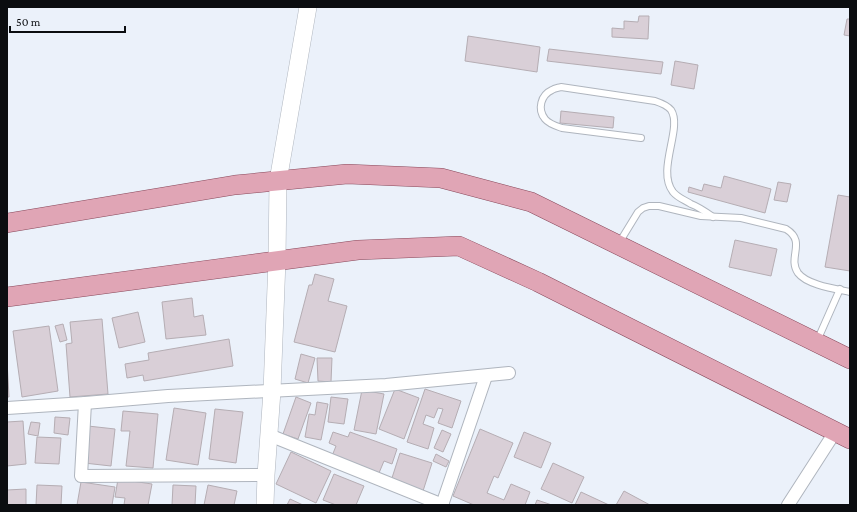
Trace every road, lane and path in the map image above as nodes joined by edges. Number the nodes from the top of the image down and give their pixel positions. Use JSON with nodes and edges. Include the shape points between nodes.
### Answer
{"nodes":[{"id":1,"x":308,"y":7,"type":"edge"},
{"id":2,"x":642,"y":138,"type":"dead end"},
{"id":3,"x":278,"y":181,"type":"junction"},
{"id":4,"x":713,"y":217,"type":"junction"},
{"id":5,"x":7,"y":223,"type":"edge"},
{"id":6,"x":618,"y":245,"type":"junction"},
{"id":7,"x":277,"y":260,"type":"junction"},
{"id":8,"x":840,"y":289,"type":"junction"},
{"id":9,"x":850,"y":292,"type":"edge"},
{"id":10,"x":7,"y":298,"type":"edge"},
{"id":11,"x":816,"y":342,"type":"junction"},
{"id":12,"x":850,"y":359,"type":"edge"},
{"id":13,"x":509,"y":373,"type":"dead end"},
{"id":14,"x":486,"y":376,"type":"junction"},
{"id":15,"x":272,"y":391,"type":"junction"},
{"id":16,"x":85,"y":403,"type":"junction"},
{"id":17,"x":7,"y":408,"type":"edge"},
{"id":18,"x":269,"y":435,"type":"junction"},
{"id":19,"x":843,"y":435,"type":"edge"},
{"id":20,"x":266,"y":475,"type":"junction"},
{"id":21,"x":792,"y":503,"type":"edge"},
{"id":22,"x":265,"y":505,"type":"edge"},
{"id":23,"x":442,"y":505,"type":"edge"}],
"edges":[{"from":1,"to":3,"type":"street"},
{"from":2,"to":4,"type":"lane","via":[[562,128],[551,124],[544,119],[540,109],[542,99],[552,89],[561,87],[655,100],[665,105],[673,115],[667,171],[670,186],[679,197]]},
{"from":3,"to":5,"type":"main road","via":[[235,185]]},
{"from":3,"to":6,"type":"main road","via":[[347,174],[441,178],[531,202]]},
{"from":3,"to":7,"type":"street"},
{"from":4,"to":6,"type":"lane","via":[[649,206],[638,212]]},
{"from":4,"to":8,"type":"lane","via":[[741,218],[786,229],[795,237],[795,258],[799,273],[823,286]]},
{"from":6,"to":11,"type":"main road"},
{"from":7,"to":10,"type":"main road"},
{"from":7,"to":15,"type":"street"},
{"from":7,"to":19,"type":"main road","via":[[358,250],[459,246],[538,282]]},
{"from":8,"to":9,"type":"lane"},
{"from":8,"to":11,"type":"lane"},
{"from":11,"to":12,"type":"main road"},
{"from":13,"to":14,"type":"street"},
{"from":14,"to":15,"type":"street"},
{"from":14,"to":23,"type":"street"},
{"from":15,"to":16,"type":"street"},
{"from":15,"to":18,"type":"street"},
{"from":16,"to":17,"type":"street"},
{"from":16,"to":20,"type":"street","via":[[82,476]]},
{"from":18,"to":20,"type":"street"},
{"from":18,"to":23,"type":"street"},
{"from":19,"to":21,"type":"street"},
{"from":20,"to":22,"type":"street"}]}
